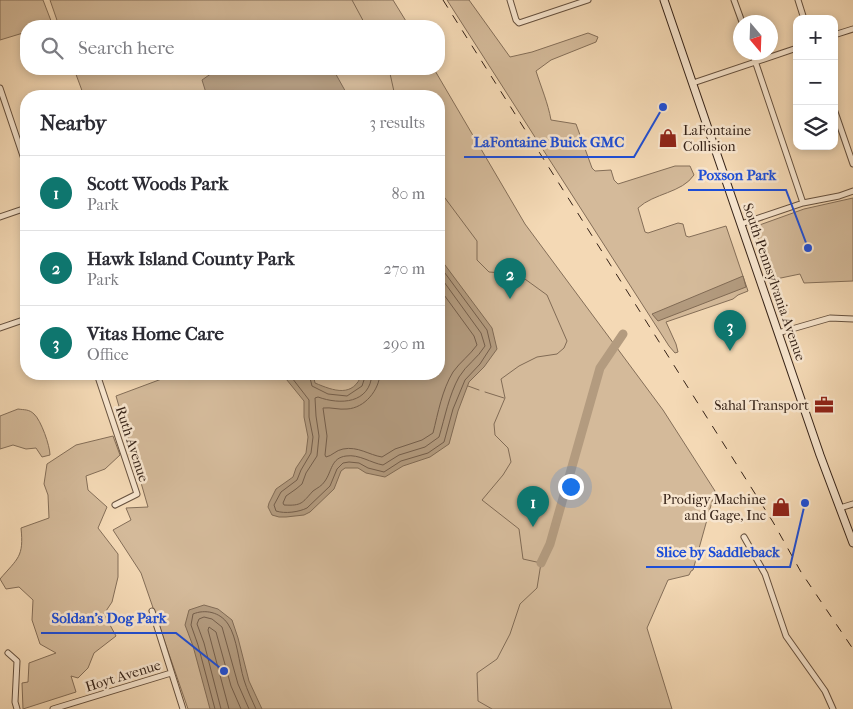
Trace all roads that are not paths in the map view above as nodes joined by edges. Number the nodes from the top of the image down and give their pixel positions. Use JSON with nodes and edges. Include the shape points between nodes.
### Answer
{"nodes":[{"id":1,"x":510,"y":0,"type":"edge"},
{"id":2,"x":588,"y":0,"type":"edge"},
{"id":3,"x":664,"y":0,"type":"edge"},
{"id":4,"x":734,"y":0,"type":"edge"},
{"id":5,"x":798,"y":0,"type":"edge"},
{"id":6,"x":582,"y":1,"type":"edge"},
{"id":7,"x":739,"y":15,"type":"edge"},
{"id":8,"x":803,"y":15,"type":"edge"},
{"id":9,"x":853,"y":29,"type":"edge"},
{"id":10,"x":838,"y":34,"type":"edge"},
{"id":11,"x":793,"y":49,"type":"edge"},
{"id":12,"x":755,"y":62,"type":"junction"},
{"id":13,"x":693,"y":83,"type":"junction"},
{"id":14,"x":0,"y":88,"type":"edge"},
{"id":15,"x":838,"y":121,"type":"edge"},
{"id":16,"x":20,"y":147,"type":"edge"},
{"id":17,"x":853,"y":164,"type":"edge"},
{"id":18,"x":853,"y":191,"type":"edge"},
{"id":19,"x":803,"y":203,"type":"junction"},
{"id":20,"x":20,"y":210,"type":"edge"},
{"id":21,"x":0,"y":217,"type":"edge"},
{"id":22,"x":741,"y":224,"type":"junction"},
{"id":23,"x":853,"y":319,"type":"edge"},
{"id":24,"x":20,"y":321,"type":"edge"},
{"id":25,"x":0,"y":328,"type":"edge"},
{"id":26,"x":778,"y":333,"type":"junction"},
{"id":27,"x":99,"y":380,"type":"edge"},
{"id":28,"x":853,"y":504,"type":"edge"},
{"id":29,"x":114,"y":505,"type":"dead end"},
{"id":30,"x":840,"y":508,"type":"junction"},
{"id":31,"x":744,"y":537,"type":"dead end"},
{"id":32,"x":853,"y":543,"type":"edge"},
{"id":33,"x":152,"y":611,"type":"dead end"},
{"id":34,"x":8,"y":653,"type":"dead end"},
{"id":35,"x":171,"y":673,"type":"junction"},
{"id":36,"x":17,"y":709,"type":"edge"},
{"id":37,"x":53,"y":709,"type":"edge"},
{"id":38,"x":183,"y":709,"type":"edge"},
{"id":39,"x":833,"y":709,"type":"edge"}],
"edges":[{"from":1,"to":6,"type":"street","via":[[519,23]]},
{"from":2,"to":6,"type":"street"},
{"from":3,"to":13,"type":"main road","name":"South Pennsylvania Avenue"},
{"from":4,"to":7,"type":"street"},
{"from":5,"to":8,"type":"street"},
{"from":9,"to":10,"type":"street"},
{"from":11,"to":12,"type":"street"},
{"from":12,"to":13,"type":"street"},
{"from":12,"to":19,"type":"street"},
{"from":13,"to":22,"type":"main road","name":"South Pennsylvania Avenue"},
{"from":14,"to":16,"type":"street"},
{"from":15,"to":17,"type":"street"},
{"from":18,"to":19,"type":"street"},
{"from":19,"to":22,"type":"street"},
{"from":20,"to":21,"type":"street"},
{"from":22,"to":26,"type":"main road","name":"South Pennsylvania Avenue"},
{"from":23,"to":26,"type":"street","via":[[830,318]]},
{"from":24,"to":25,"type":"street"},
{"from":26,"to":30,"type":"main road","name":"South Pennsylvania Avenue"},
{"from":27,"to":29,"type":"street","name":"Ruth Avenue","via":[[137,494]]},
{"from":28,"to":30,"type":"street"},
{"from":30,"to":32,"type":"main road","name":"South Pennsylvania Avenue"},
{"from":31,"to":39,"type":"street","via":[[765,574],[786,636],[825,691]]},
{"from":33,"to":35,"type":"street"},
{"from":34,"to":36,"type":"street","via":[[17,661]]},
{"from":35,"to":37,"type":"street","name":"Hoyt Avenue"},
{"from":35,"to":38,"type":"street"}]}
